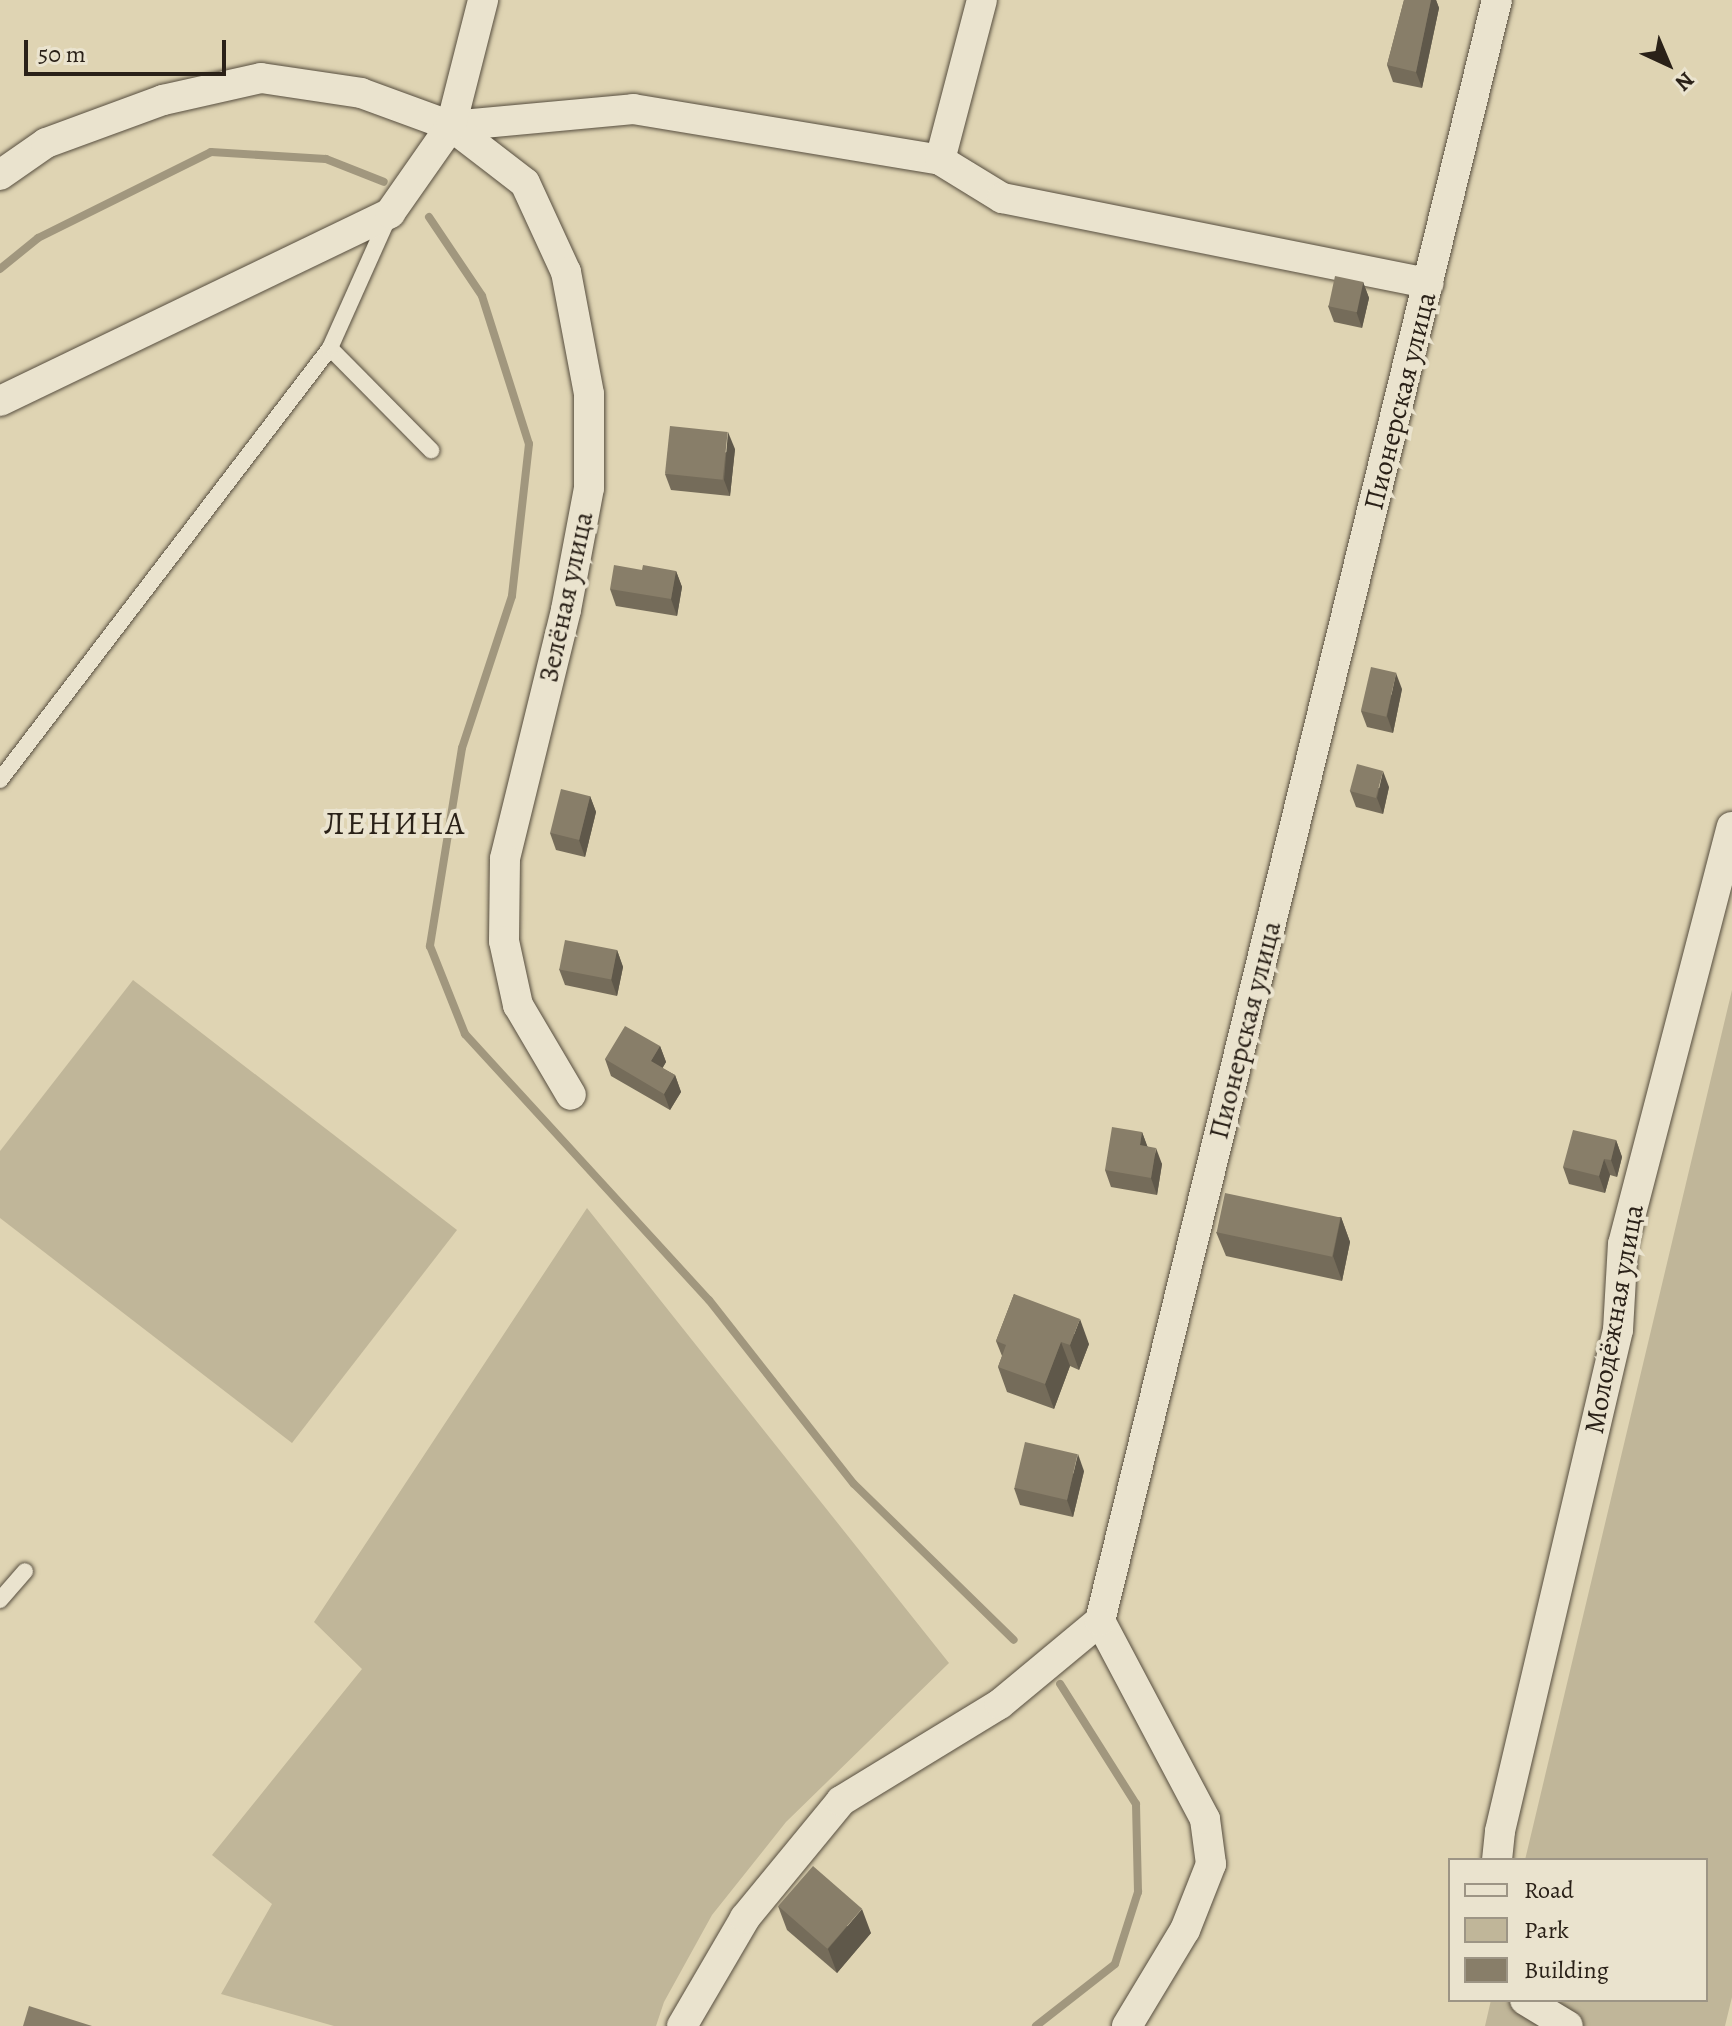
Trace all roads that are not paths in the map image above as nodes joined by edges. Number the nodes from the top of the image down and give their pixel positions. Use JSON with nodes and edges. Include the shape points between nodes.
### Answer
{"nodes":[{"id":1,"x":483,"y":0,"type":"edge"},
{"id":2,"x":982,"y":0,"type":"edge"},
{"id":3,"x":1497,"y":0,"type":"edge"},
{"id":4,"x":451,"y":126,"type":"junction"},
{"id":5,"x":940,"y":160,"type":"junction"},
{"id":6,"x":0,"y":175,"type":"edge"},
{"id":7,"x":390,"y":213,"type":"junction"},
{"id":8,"x":1429,"y":283,"type":"junction"},
{"id":9,"x":330,"y":348,"type":"junction"},
{"id":10,"x":0,"y":401,"type":"edge"},
{"id":11,"x":431,"y":450,"type":"dead end"},
{"id":12,"x":0,"y":780,"type":"edge"},
{"id":13,"x":1732,"y":827,"type":"edge"},
{"id":14,"x":571,"y":1095,"type":"dead end"},
{"id":15,"x":25,"y":1571,"type":"dead end"},
{"id":16,"x":0,"y":1600,"type":"edge"},
{"id":17,"x":1100,"y":1621,"type":"junction"},
{"id":18,"x":1497,"y":1858,"type":"edge"},
{"id":19,"x":1528,"y":2002,"type":"edge"},
{"id":20,"x":682,"y":2026,"type":"edge"},
{"id":21,"x":1127,"y":2026,"type":"edge"},
{"id":22,"x":1568,"y":2026,"type":"edge"}],
"edges":[{"from":1,"to":4,"type":"street"},
{"from":2,"to":5,"type":"street"},
{"from":3,"to":8,"type":"street","name":"Пионерская улица"},
{"from":4,"to":5,"type":"street","via":[[633,109]]},
{"from":4,"to":6,"type":"street","name":"Зелёная улица","via":[[361,93],[261,78],[163,100],[46,143]]},
{"from":4,"to":7,"type":"street"},
{"from":4,"to":14,"type":"street","name":"Зелёная улица","via":[[525,183],[566,272],[589,394],[589,488],[566,610],[505,859],[504,941],[518,1005]]},
{"from":5,"to":8,"type":"street","via":[[1002,198]]},
{"from":7,"to":9,"type":"lane"},
{"from":7,"to":10,"type":"street"},
{"from":8,"to":17,"type":"street","name":"Пионерская улица"},
{"from":9,"to":11,"type":"lane"},
{"from":9,"to":12,"type":"lane"},
{"from":13,"to":18,"type":"street","name":"Молодёжная улица","via":[[1623,1244],[1618,1330]]},
{"from":15,"to":16,"type":"lane"},
{"from":17,"to":20,"type":"street","via":[[1000,1704],[841,1801],[745,1918]]},
{"from":17,"to":21,"type":"street","via":[[1205,1819],[1211,1864],[1185,1930]]},
{"from":19,"to":22,"type":"street"}]}
